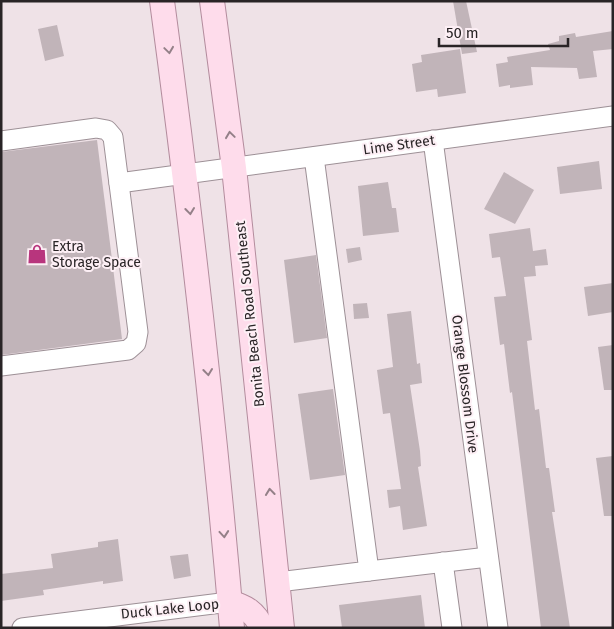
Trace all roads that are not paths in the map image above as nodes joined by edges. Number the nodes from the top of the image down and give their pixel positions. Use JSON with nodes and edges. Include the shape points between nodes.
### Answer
{"nodes":[{"id":1,"x":162,"y":1,"type":"edge"},
{"id":2,"x":212,"y":1,"type":"edge"},
{"id":3,"x":613,"y":116,"type":"edge"},
{"id":4,"x":433,"y":140,"type":"junction"},
{"id":5,"x":1,"y":141,"type":"edge"},
{"id":6,"x":314,"y":157,"type":"junction"},
{"id":7,"x":234,"y":168,"type":"junction"},
{"id":8,"x":186,"y":174,"type":"junction"},
{"id":9,"x":119,"y":183,"type":"junction"},
{"id":10,"x":1,"y":366,"type":"edge"},
{"id":11,"x":488,"y":557,"type":"junction"},
{"id":12,"x":443,"y":562,"type":"junction"},
{"id":13,"x":369,"y":571,"type":"junction"},
{"id":14,"x":278,"y":582,"type":"junction"},
{"id":15,"x":229,"y":602,"type":"junction"},
{"id":16,"x":123,"y":621,"type":"edge"},
{"id":17,"x":42,"y":626,"type":"edge"},
{"id":18,"x":22,"y":628,"type":"edge"},
{"id":19,"x":232,"y":628,"type":"edge"},
{"id":20,"x":262,"y":628,"type":"edge"},
{"id":21,"x":282,"y":628,"type":"edge"},
{"id":22,"x":452,"y":628,"type":"edge"},
{"id":23,"x":498,"y":628,"type":"edge"}],
"edges":[{"from":1,"to":8,"type":"main road","one_way":true},
{"from":7,"to":2,"type":"main road","name":"Bonita Beach Road Southeast","one_way":true},
{"from":3,"to":4,"type":"street","name":"Lime Street"},
{"from":4,"to":6,"type":"street","name":"Lime Street"},
{"from":4,"to":11,"type":"street","name":"Orange Blossom Drive"},
{"from":5,"to":9,"type":"street","via":[[101,128],[113,137]]},
{"from":6,"to":7,"type":"street","name":"Lime Street"},
{"from":6,"to":13,"type":"street"},
{"from":7,"to":8,"type":"street","name":"Lime Street"},
{"from":14,"to":7,"type":"main road","name":"Bonita Beach Road Southeast","one_way":true},
{"from":8,"to":9,"type":"street","name":"Lime Street"},
{"from":8,"to":15,"type":"main road","one_way":true,"via":[[216,441]]},
{"from":9,"to":10,"type":"street","via":[[138,332],[136,342],[128,350]]},
{"from":11,"to":12,"type":"street"},
{"from":11,"to":23,"type":"street","name":"Orange Blossom Drive"},
{"from":12,"to":13,"type":"street"},
{"from":12,"to":22,"type":"street"},
{"from":13,"to":14,"type":"street"},
{"from":14,"to":21,"type":"main road","name":"Bonita Beach Road Southeast"},
{"from":15,"to":16,"type":"street","name":"Duck Lake Loop"},
{"from":15,"to":19,"type":"main road"},
{"from":15,"to":20,"type":"main road","via":[[246,607],[258,618]]},
{"from":16,"to":17,"type":"street","name":"Duck Lake Loop"},
{"from":17,"to":18,"type":"street","name":"Duck Lake Loop"}]}
